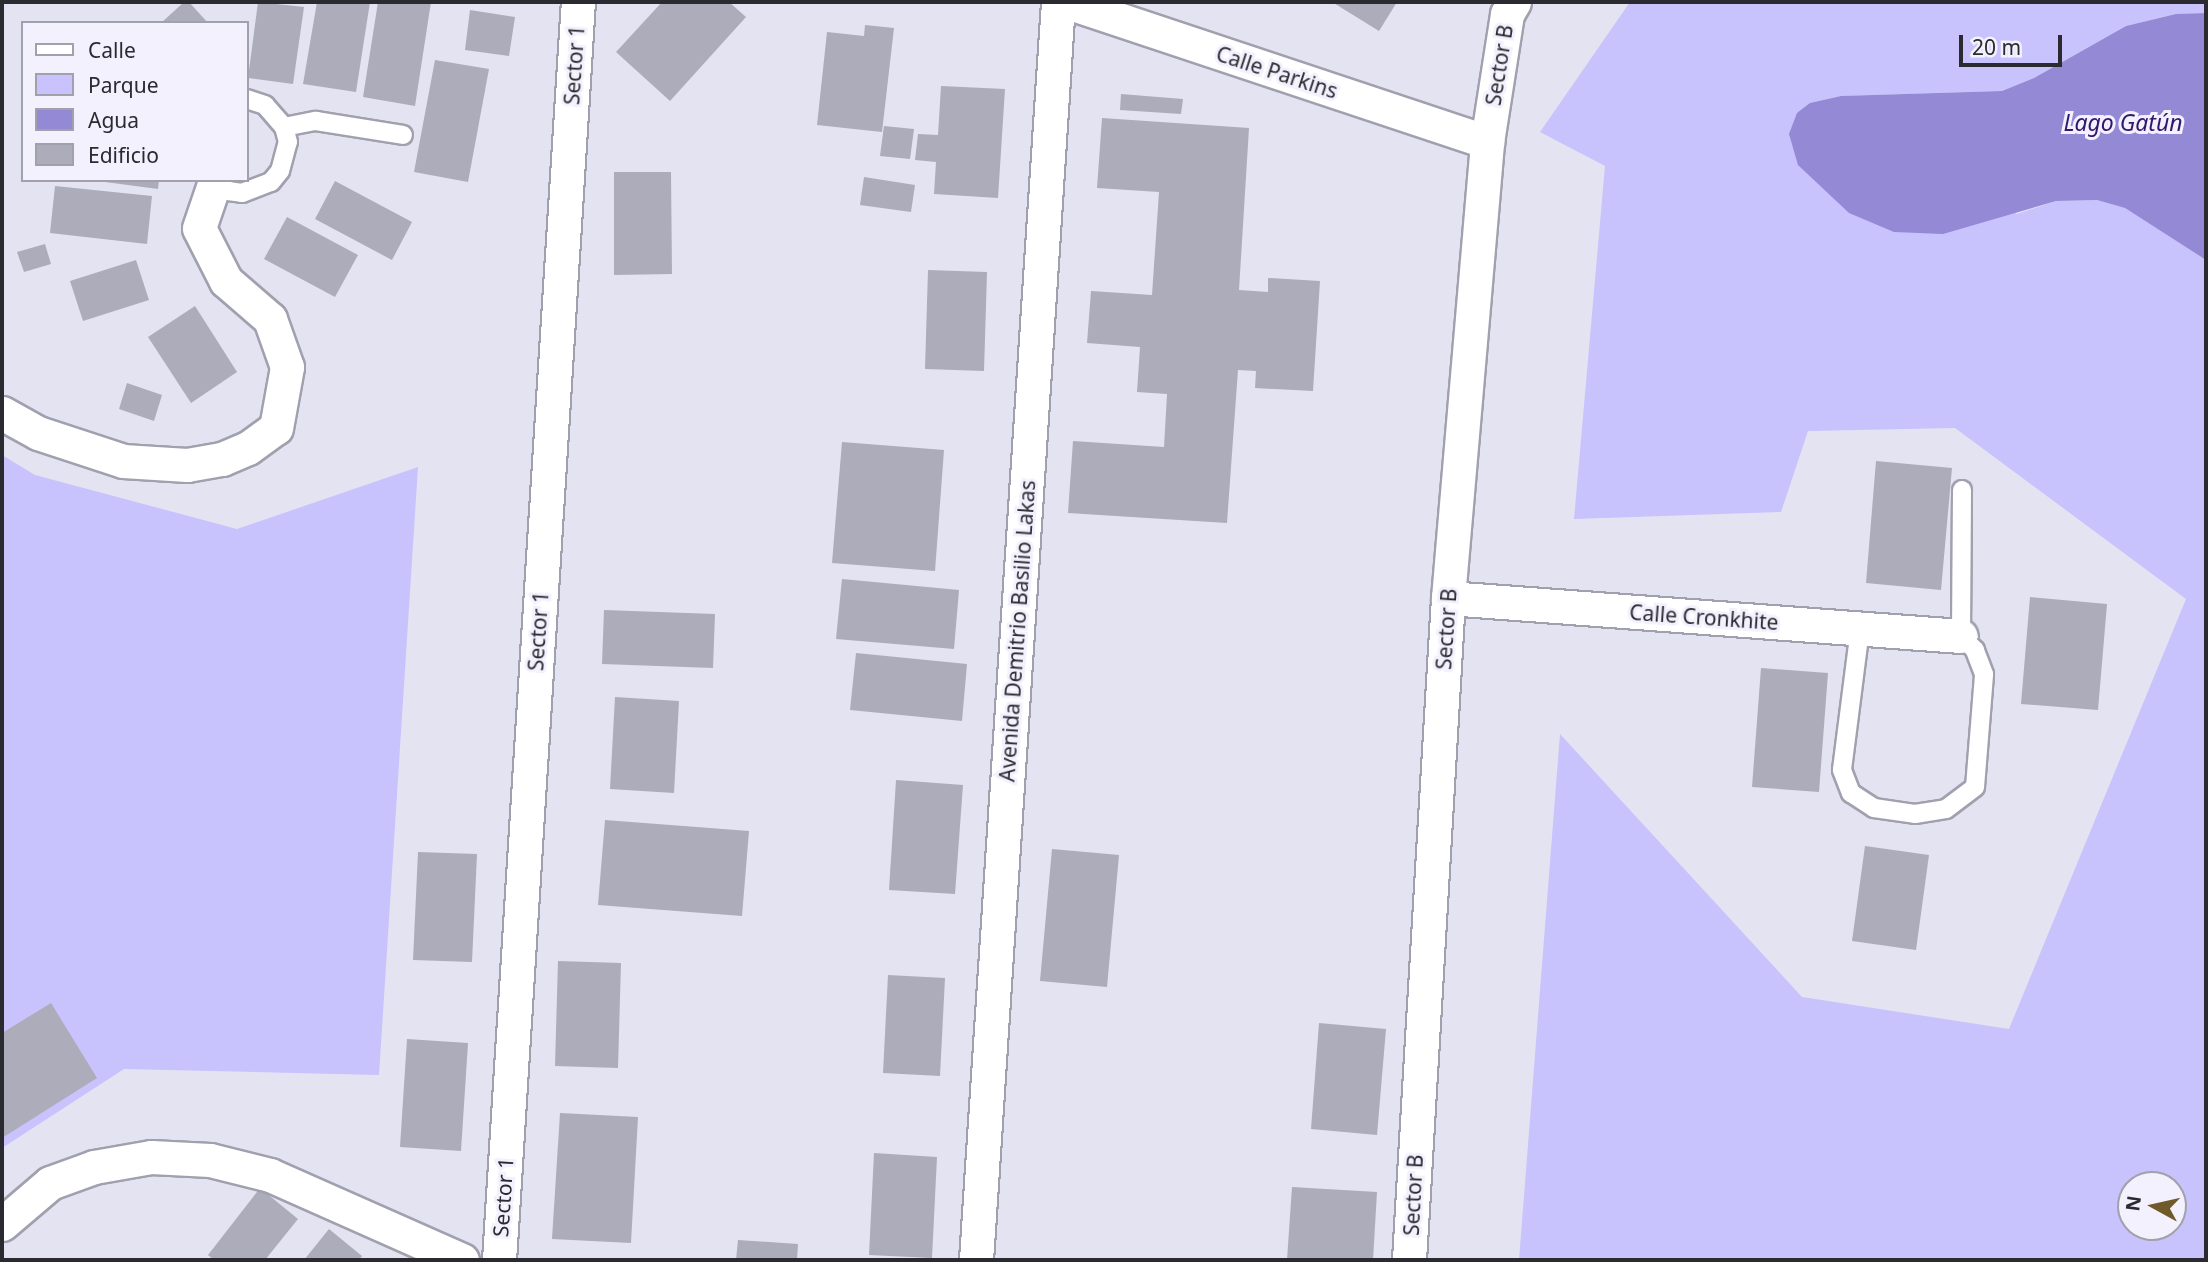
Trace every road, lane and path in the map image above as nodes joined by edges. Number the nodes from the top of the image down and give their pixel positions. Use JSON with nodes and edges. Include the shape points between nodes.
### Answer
{"nodes":[{"id":1,"x":578,"y":2,"type":"edge"},
{"id":2,"x":1058,"y":2,"type":"edge"},
{"id":3,"x":1067,"y":2,"type":"edge"},
{"id":4,"x":1507,"y":6,"type":"edge"},
{"id":5,"x":248,"y":99,"type":"edge"},
{"id":6,"x":284,"y":127,"type":"junction"},
{"id":7,"x":403,"y":135,"type":"dead end"},
{"id":8,"x":1487,"y":142,"type":"junction"},
{"id":9,"x":212,"y":182,"type":"edge"},
{"id":10,"x":2,"y":413,"type":"edge"},
{"id":11,"x":1962,"y":490,"type":"dead end"},
{"id":12,"x":1448,"y":598,"type":"junction"},
{"id":13,"x":1860,"y":629,"type":"junction"},
{"id":14,"x":1961,"y":636,"type":"junction"},
{"id":15,"x":2,"y":1224,"type":"edge"},
{"id":16,"x":462,"y":1260,"type":"edge"},
{"id":17,"x":499,"y":1260,"type":"edge"},
{"id":18,"x":976,"y":1260,"type":"edge"},
{"id":19,"x":1409,"y":1260,"type":"edge"}],
"edges":[{"from":1,"to":17,"type":"street","name":"Sector 1"},
{"from":2,"to":18,"type":"street","name":"Avenida Demitrio Basilio Lakas"},
{"from":3,"to":8,"type":"street","name":"Calle Parkins"},
{"from":4,"to":8,"type":"street","name":"Sector B"},
{"from":5,"to":6,"type":"lane","via":[[265,105]]},
{"from":6,"to":7,"type":"lane","via":[[316,121]]},
{"from":6,"to":9,"type":"lane","via":[[286,157],[271,183],[242,193]]},
{"from":8,"to":12,"type":"street","name":"Sector B"},
{"from":9,"to":10,"type":"street","via":[[199,228],[226,281],[270,319],[287,366],[276,428],[248,448],[187,465],[123,461],[38,433]]},
{"from":11,"to":14,"type":"lane"},
{"from":12,"to":13,"type":"street","name":"Calle Cronkhite"},
{"from":12,"to":19,"type":"street","name":"Sector B"},
{"from":13,"to":14,"type":"street","name":"Calle Cronkhite"},
{"from":13,"to":14,"type":"lane","via":[[1842,770],[1851,793],[1874,808],[1915,814],[1946,809],[1975,787],[1984,674],[1975,650]]},
{"from":15,"to":16,"type":"street","via":[[50,1183],[94,1167],[151,1157],[210,1160],[270,1175]]}]}
